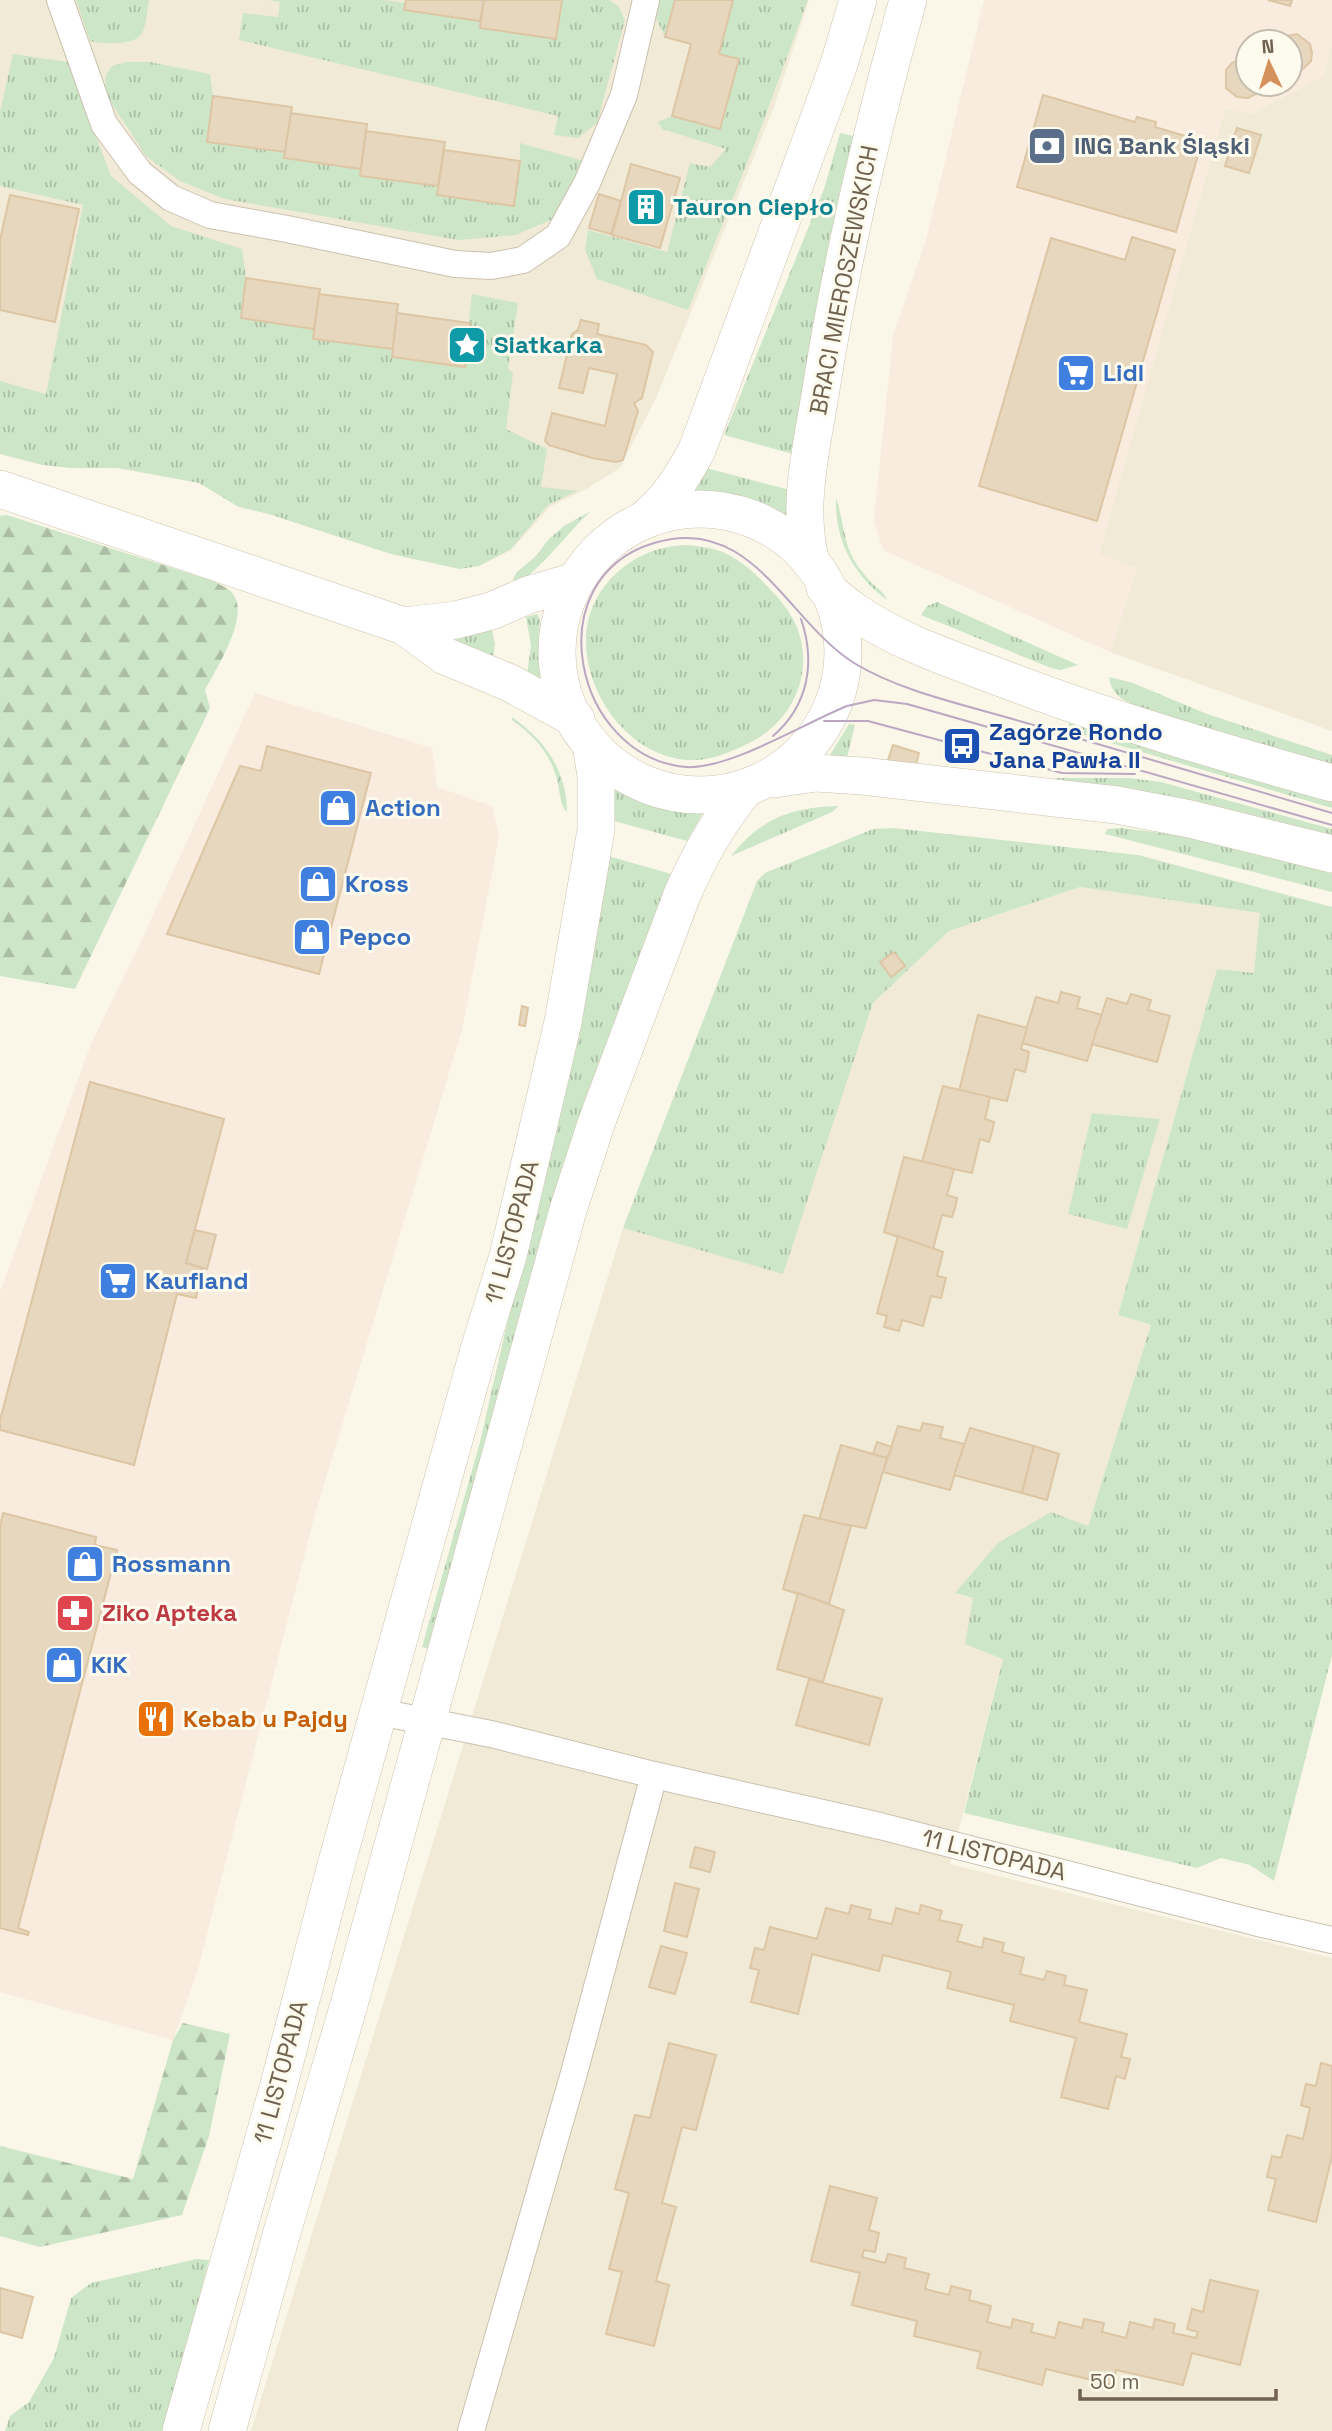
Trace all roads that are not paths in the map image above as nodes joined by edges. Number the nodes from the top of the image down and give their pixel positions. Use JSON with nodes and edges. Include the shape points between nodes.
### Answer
{"nodes":[{"id":1,"x":60,"y":0,"type":"edge"},
{"id":2,"x":646,"y":0,"type":"edge"},
{"id":3,"x":858,"y":0,"type":"edge"},
{"id":4,"x":908,"y":0,"type":"edge"},
{"id":5,"x":0,"y":489,"type":"edge"},
{"id":6,"x":646,"y":518,"type":"junction"},
{"id":7,"x":818,"y":575,"type":"junction"},
{"id":8,"x":569,"y":583,"type":"junction"},
{"id":9,"x":404,"y":626,"type":"junction"},
{"id":10,"x":584,"y":731,"type":"junction"},
{"id":11,"x":1332,"y":783,"type":"edge"},
{"id":12,"x":756,"y":784,"type":"junction"},
{"id":13,"x":1332,"y":854,"type":"edge"},
{"id":14,"x":379,"y":1712,"type":"junction"},
{"id":15,"x":428,"y":1721,"type":"junction"},
{"id":16,"x":654,"y":1775,"type":"junction"},
{"id":17,"x":1332,"y":1940,"type":"edge"},
{"id":18,"x":238,"y":2229,"type":"junction"},
{"id":19,"x":280,"y":2239,"type":"junction"},
{"id":20,"x":181,"y":2431,"type":"edge"},
{"id":21,"x":227,"y":2431,"type":"edge"},
{"id":22,"x":471,"y":2431,"type":"edge"}],
"edges":[{"from":1,"to":2,"type":"street","via":[[104,124],[140,173],[171,198],[210,215],[455,264],[491,266],[523,260],[558,236],[587,183],[624,95]]},
{"from":3,"to":6,"type":"main road","via":[[839,64],[697,450],[678,484]]},
{"from":4,"to":7,"type":"main road","name":"BRACI MIEROSZEWSKICH","via":[[865,165],[806,480],[806,542]]},
{"from":5,"to":9,"type":"main road"},
{"from":6,"to":7,"type":"main road","via":[[684,511],[732,515],[794,546]]},
{"from":6,"to":8,"type":"main road","via":[[599,547]]},
{"from":7,"to":11,"type":"main road","via":[[855,612],[930,650],[1186,743]]},
{"from":7,"to":12,"type":"main road","name":"BRACI MIEROSZEWSKICH","via":[[834,605],[841,632],[841,686],[835,711],[799,761]]},
{"from":8,"to":9,"type":"main road","via":[[456,620]]},
{"from":8,"to":10,"type":"main road","via":[[555,630],[554,653],[559,680]]},
{"from":9,"to":10,"type":"main road","via":[[444,656],[510,683]]},
{"from":10,"to":12,"type":"main road","via":[[596,752],[615,769],[641,782],[692,793],[718,793]]},
{"from":10,"to":14,"type":"main road","name":"11 LISTOPADA","via":[[597,776],[596,830],[563,1022],[508,1256]]},
{"from":12,"to":13,"type":"main road","via":[[816,773],[839,774],[1117,805],[1190,818]]},
{"from":12,"to":15,"type":"main road","name":"11 LISTOPADA","via":[[721,818],[698,859],[597,1121],[568,1210]]},
{"from":14,"to":15,"type":"street","name":"11 LISTOPADA"},
{"from":14,"to":18,"type":"main road","name":"11 LISTOPADA"},
{"from":15,"to":16,"type":"street","name":"11 LISTOPADA"},
{"from":15,"to":19,"type":"main road","name":"11 LISTOPADA"},
{"from":16,"to":17,"type":"street","name":"11 LISTOPADA","via":[[880,1826]]},
{"from":16,"to":22,"type":"street"},
{"from":18,"to":19,"type":"main road"},
{"from":18,"to":20,"type":"main road","name":"11 LISTOPADA"},
{"from":19,"to":21,"type":"main road","name":"11 LISTOPADA"}]}
